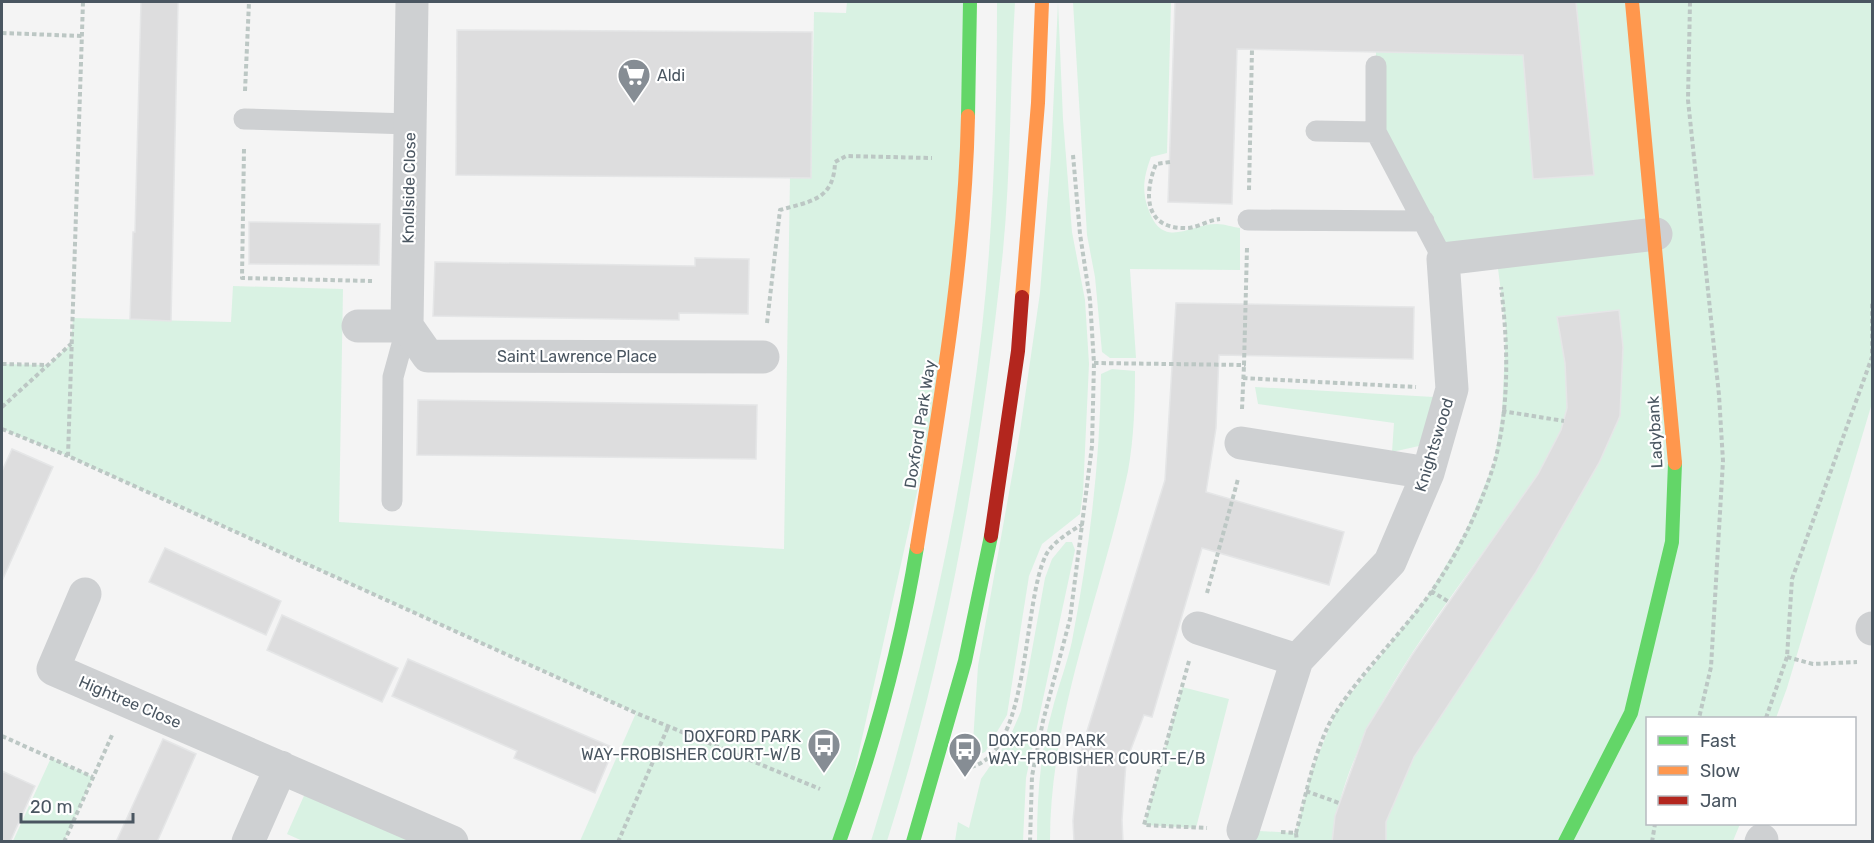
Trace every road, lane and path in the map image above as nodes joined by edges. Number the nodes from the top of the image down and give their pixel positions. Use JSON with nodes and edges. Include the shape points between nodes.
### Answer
{"nodes":[{"id":1,"x":83,"y":2,"type":"edge"},
{"id":2,"x":249,"y":2,"type":"edge"},
{"id":3,"x":412,"y":2,"type":"edge"},
{"id":4,"x":970,"y":2,"type":"edge"},
{"id":5,"x":1042,"y":2,"type":"edge"},
{"id":6,"x":1632,"y":2,"type":"edge"},
{"id":7,"x":1690,"y":2,"type":"edge"},
{"id":8,"x":2,"y":33,"type":"edge"},
{"id":9,"x":82,"y":36,"type":"junction"},
{"id":10,"x":1252,"y":49,"type":"dead end"},
{"id":11,"x":1376,"y":66,"type":"dead end"},
{"id":12,"x":244,"y":120,"type":"junction"},
{"id":13,"x":410,"y":124,"type":"junction"},
{"id":14,"x":1316,"y":131,"type":"dead end"},
{"id":15,"x":1376,"y":132,"type":"junction"},
{"id":16,"x":1072,"y":149,"type":"dead end"},
{"id":17,"x":967,"y":159,"type":"junction"},
{"id":18,"x":1170,"y":162,"type":"dead end"},
{"id":19,"x":1248,"y":220,"type":"junction"},
{"id":20,"x":1424,"y":221,"type":"junction"},
{"id":21,"x":1656,"y":234,"type":"junction"},
{"id":22,"x":1443,"y":259,"type":"junction"},
{"id":23,"x":407,"y":281,"type":"junction"},
{"id":24,"x":1872,"y":302,"type":"edge"},
{"id":25,"x":358,"y":326,"type":"dead end"},
{"id":26,"x":407,"y":326,"type":"junction"},
{"id":27,"x":71,"y":344,"type":"junction"},
{"id":28,"x":763,"y":357,"type":"joint"},
{"id":29,"x":1094,"y":363,"type":"junction"},
{"id":30,"x":2,"y":364,"type":"edge"},
{"id":31,"x":48,"y":365,"type":"junction"},
{"id":32,"x":1243,"y":378,"type":"dead end"},
{"id":33,"x":1452,"y":389,"type":"junction"},
{"id":34,"x":2,"y":407,"type":"edge"},
{"id":35,"x":1502,"y":411,"type":"dead end"},
{"id":36,"x":1564,"y":421,"type":"dead end"},
{"id":37,"x":2,"y":429,"type":"edge"},
{"id":38,"x":1241,"y":443,"type":"dead end"},
{"id":39,"x":68,"y":456,"type":"junction"},
{"id":40,"x":1428,"y":473,"type":"junction"},
{"id":41,"x":392,"y":501,"type":"dead end"},
{"id":42,"x":1085,"y":522,"type":"junction"},
{"id":43,"x":1431,"y":591,"type":"dead end"},
{"id":44,"x":85,"y":594,"type":"dead end"},
{"id":45,"x":1449,"y":603,"type":"dead end"},
{"id":46,"x":1198,"y":628,"type":"dead end"},
{"id":47,"x":1787,"y":657,"type":"junction"},
{"id":48,"x":1297,"y":660,"type":"junction"},
{"id":49,"x":1861,"y":662,"type":"dead end"},
{"id":50,"x":127,"y":700,"type":"junction"},
{"id":51,"x":1699,"y":717,"type":"edge"},
{"id":52,"x":1766,"y":717,"type":"edge"},
{"id":53,"x":668,"y":727,"type":"junction"},
{"id":54,"x":2,"y":736,"type":"edge"},
{"id":55,"x":281,"y":767,"type":"junction"},
{"id":56,"x":933,"y":776,"type":"junction"},
{"id":57,"x":93,"y":777,"type":"junction"},
{"id":58,"x":1306,"y":791,"type":"dead end"},
{"id":59,"x":1340,"y":802,"type":"dead end"},
{"id":60,"x":853,"y":803,"type":"junction"},
{"id":61,"x":1655,"y":825,"type":"edge"},
{"id":62,"x":1243,"y":830,"type":"dead end"},
{"id":63,"x":64,"y":842,"type":"edge"},
{"id":64,"x":248,"y":842,"type":"edge"},
{"id":65,"x":452,"y":842,"type":"edge"},
{"id":66,"x":618,"y":842,"type":"edge"},
{"id":67,"x":839,"y":842,"type":"edge"},
{"id":68,"x":913,"y":842,"type":"edge"},
{"id":69,"x":1030,"y":842,"type":"edge"},
{"id":70,"x":1565,"y":842,"type":"edge"},
{"id":71,"x":1652,"y":842,"type":"edge"}],
"edges":[{"from":1,"to":9,"type":"path"},
{"from":2,"to":12,"type":"path"},
{"from":3,"to":13,"type":"street","name":"Knollside Close"},
{"from":4,"to":17,"type":"main road","name":"Doxford Park Way"},
{"from":5,"to":56,"type":"main road","via":[[1018,351],[989,540],[965,662]]},
{"from":6,"to":21,"type":"main road","name":"Ladybank"},
{"from":7,"to":51,"type":"path","via":[[1688,100],[1723,461],[1712,666]]},
{"from":8,"to":9,"type":"path"},
{"from":9,"to":27,"type":"path"},
{"from":10,"to":19,"type":"path"},
{"from":11,"to":15,"type":"lane"},
{"from":12,"to":13,"type":"lane"},
{"from":12,"to":23,"type":"path","via":[[242,278]]},
{"from":13,"to":23,"type":"street","name":"Knollside Close"},
{"from":14,"to":15,"type":"lane"},
{"from":15,"to":20,"type":"lane"},
{"from":16,"to":29,"type":"path"},
{"from":17,"to":28,"type":"path","via":[[846,156],[835,162],[835,178],[821,198],[780,210]]},
{"from":17,"to":60,"type":"main road","name":"Doxford Park Way","via":[[948,354],[907,607]]},
{"from":18,"to":19,"type":"path","via":[[1156,164],[1148,183],[1148,200],[1155,217],[1165,226],[1187,229],[1212,220]]},
{"from":19,"to":20,"type":"lane"},
{"from":19,"to":29,"type":"path","via":[[1244,365]]},
{"from":20,"to":22,"type":"lane"},
{"from":21,"to":22,"type":"street"},
{"from":21,"to":70,"type":"main road","name":"Ladybank","via":[[1675,450],[1672,542],[1631,713]]},
{"from":22,"to":33,"type":"street","name":"Knightswood"},
{"from":23,"to":26,"type":"street","name":"Knollside Close"},
{"from":24,"to":47,"type":"path","via":[[1872,357],[1792,579]]},
{"from":25,"to":26,"type":"street"},
{"from":26,"to":28,"type":"street","name":"Saint Lawrence Place","via":[[428,356]]},
{"from":26,"to":41,"type":"lane","via":[[393,377]]},
{"from":27,"to":31,"type":"path"},
{"from":27,"to":39,"type":"path"},
{"from":29,"to":42,"type":"path"},
{"from":30,"to":31,"type":"path"},
{"from":31,"to":34,"type":"path"},
{"from":32,"to":33,"type":"path"},
{"from":33,"to":40,"type":"street","name":"Knightswood"},
{"from":35,"to":36,"type":"path"},
{"from":37,"to":39,"type":"path"},
{"from":38,"to":40,"type":"street"},
{"from":39,"to":53,"type":"path"},
{"from":40,"to":48,"type":"street","name":"Knightswood","via":[[1390,562]]},
{"from":42,"to":56,"type":"path","via":[[1047,553],[1039,576],[1013,716],[999,744],[982,764]]},
{"from":42,"to":69,"type":"path","via":[[1070,619],[1032,776]]},
{"from":43,"to":45,"type":"path"},
{"from":44,"to":50,"type":"street","name":"Hightree Close","via":[[53,669]]},
{"from":46,"to":48,"type":"street"},
{"from":47,"to":49,"type":"path","via":[[1813,664]]},
{"from":47,"to":52,"type":"path"},
{"from":48,"to":62,"type":"street","name":"Knightswood"},
{"from":50,"to":55,"type":"street","name":"Hightree Close"},
{"from":50,"to":57,"type":"path"},
{"from":53,"to":60,"type":"path"},
{"from":53,"to":66,"type":"path"},
{"from":54,"to":57,"type":"path"},
{"from":55,"to":64,"type":"street"},
{"from":55,"to":65,"type":"street","name":"Hightree Close"},
{"from":56,"to":68,"type":"main road"},
{"from":57,"to":63,"type":"path"},
{"from":58,"to":59,"type":"path"},
{"from":60,"to":67,"type":"main road","name":"Doxford Park Way"},
{"from":61,"to":71,"type":"path"}]}
